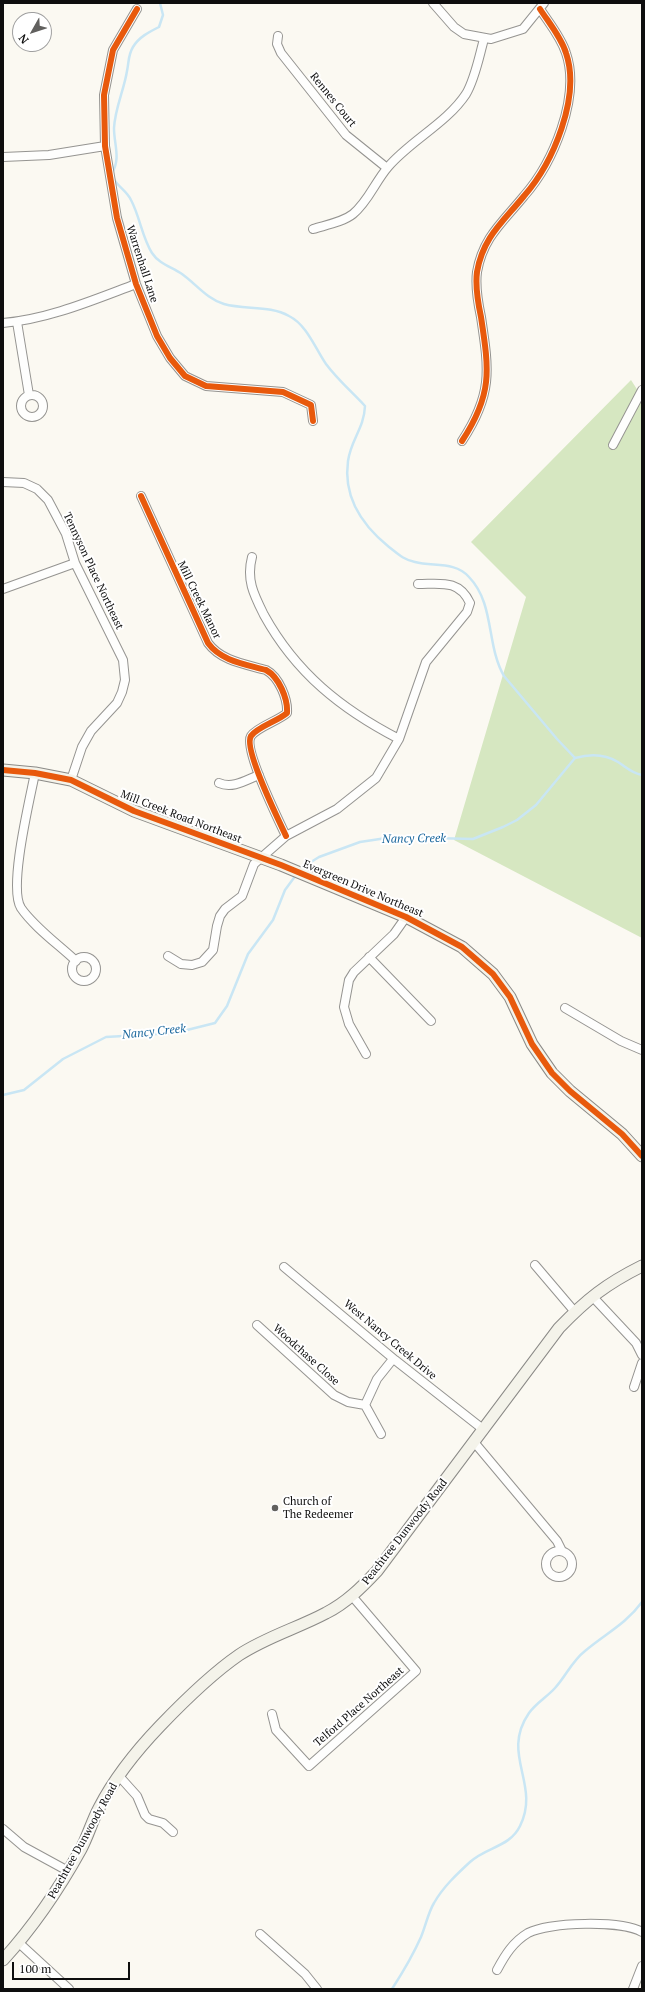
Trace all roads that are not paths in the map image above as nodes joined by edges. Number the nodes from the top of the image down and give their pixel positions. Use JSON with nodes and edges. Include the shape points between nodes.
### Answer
{"nodes":[{"id":1,"x":433,"y":3,"type":"edge"},
{"id":2,"x":542,"y":6,"type":"edge"},
{"id":3,"x":137,"y":9,"type":"dead end"},
{"id":4,"x":278,"y":36,"type":"dead end"},
{"id":5,"x":484,"y":39,"type":"junction"},
{"id":6,"x":105,"y":146,"type":"junction"},
{"id":7,"x":3,"y":157,"type":"edge"},
{"id":8,"x":387,"y":168,"type":"junction"},
{"id":9,"x":313,"y":228,"type":"dead end"},
{"id":10,"x":136,"y":284,"type":"junction"},
{"id":11,"x":17,"y":322,"type":"junction"},
{"id":12,"x":3,"y":323,"type":"edge"},
{"id":13,"x":642,"y":390,"type":"edge"},
{"id":14,"x":29,"y":395,"type":"dead end"},
{"id":15,"x":313,"y":421,"type":"dead end"},
{"id":16,"x":462,"y":441,"type":"dead end"},
{"id":17,"x":613,"y":445,"type":"dead end"},
{"id":18,"x":3,"y":482,"type":"edge"},
{"id":19,"x":140,"y":496,"type":"dead end"},
{"id":20,"x":252,"y":557,"type":"dead end"},
{"id":21,"x":75,"y":563,"type":"junction"},
{"id":22,"x":418,"y":584,"type":"dead end"},
{"id":23,"x":3,"y":589,"type":"edge"},
{"id":24,"x":399,"y":739,"type":"junction"},
{"id":25,"x":3,"y":770,"type":"edge"},
{"id":26,"x":35,"y":773,"type":"junction"},
{"id":27,"x":259,"y":775,"type":"junction"},
{"id":28,"x":71,"y":780,"type":"junction"},
{"id":29,"x":219,"y":782,"type":"dead end"},
{"id":30,"x":286,"y":836,"type":"junction"},
{"id":31,"x":261,"y":858,"type":"junction"},
{"id":32,"x":406,"y":917,"type":"junction"},
{"id":33,"x":168,"y":956,"type":"dead end"},
{"id":34,"x":368,"y":957,"type":"junction"},
{"id":35,"x":76,"y":961,"type":"dead end"},
{"id":36,"x":565,"y":1008,"type":"dead end"},
{"id":37,"x":431,"y":1021,"type":"dead end"},
{"id":38,"x":642,"y":1050,"type":"edge"},
{"id":39,"x":366,"y":1054,"type":"dead end"},
{"id":40,"x":640,"y":1150,"type":"edge"},
{"id":41,"x":535,"y":1265,"type":"dead end"},
{"id":42,"x":642,"y":1266,"type":"edge"},
{"id":43,"x":284,"y":1267,"type":"dead end"},
{"id":44,"x":592,"y":1296,"type":"junction"},
{"id":45,"x":574,"y":1312,"type":"junction"},
{"id":46,"x":257,"y":1325,"type":"dead end"},
{"id":47,"x":642,"y":1355,"type":"edge"},
{"id":48,"x":393,"y":1359,"type":"junction"},
{"id":49,"x":642,"y":1363,"type":"edge"},
{"id":50,"x":634,"y":1387,"type":"dead end"},
{"id":51,"x":365,"y":1405,"type":"junction"},
{"id":52,"x":484,"y":1430,"type":"junction"},
{"id":53,"x":381,"y":1434,"type":"dead end"},
{"id":54,"x":474,"y":1442,"type":"junction"},
{"id":55,"x":562,"y":1551,"type":"dead end"},
{"id":56,"x":352,"y":1596,"type":"junction"},
{"id":57,"x":272,"y":1714,"type":"dead end"},
{"id":58,"x":119,"y":1776,"type":"junction"},
{"id":59,"x":3,"y":1829,"type":"edge"},
{"id":60,"x":173,"y":1832,"type":"dead end"},
{"id":61,"x":68,"y":1871,"type":"junction"},
{"id":62,"x":642,"y":1932,"type":"edge"},
{"id":63,"x":260,"y":1934,"type":"dead end"},
{"id":64,"x":19,"y":1943,"type":"junction"},
{"id":65,"x":3,"y":1960,"type":"edge"},
{"id":66,"x":642,"y":1966,"type":"edge"},
{"id":67,"x":497,"y":1970,"type":"dead end"},
{"id":68,"x":69,"y":1989,"type":"edge"},
{"id":69,"x":317,"y":1989,"type":"edge"},
{"id":70,"x":633,"y":1989,"type":"edge"}],
"edges":[{"from":1,"to":5,"type":"street","via":[[454,27],[464,34]]},
{"from":2,"to":5,"type":"street","via":[[523,29],[508,35]]},
{"from":2,"to":16,"type":"street","via":[[566,53],[570,88],[554,147],[544,168],[527,193],[498,224],[482,253],[477,273],[477,288],[488,377],[481,406],[472,427]]},
{"from":3,"to":6,"type":"street","name":"Warrenhall Lane","via":[[113,50],[104,95]]},
{"from":4,"to":8,"type":"street","name":"Rennes Court","via":[[281,53],[330,116],[346,135]]},
{"from":5,"to":8,"type":"street","via":[[466,94],[454,108]]},
{"from":6,"to":7,"type":"street","via":[[49,155]]},
{"from":6,"to":10,"type":"street","name":"Warrenhall Lane","via":[[117,218]]},
{"from":8,"to":9,"type":"street","via":[[353,214]]},
{"from":10,"to":11,"type":"street","via":[[70,308]]},
{"from":10,"to":15,"type":"street","name":"Warrenhall Lane","via":[[157,336],[185,376],[206,386],[283,392],[311,405]]},
{"from":11,"to":12,"type":"street"},
{"from":11,"to":14,"type":"street"},
{"from":13,"to":17,"type":"street"},
{"from":18,"to":21,"type":"street","name":"Tennyson Place Northeast","via":[[24,483],[48,500],[66,534]]},
{"from":19,"to":27,"type":"street","name":"Mill Creek Manor","via":[[176,577],[213,650],[220,655],[273,674],[286,699],[287,713],[250,737],[248,743]]},
{"from":20,"to":24,"type":"street","via":[[248,570],[249,580],[258,602],[298,665],[337,701],[369,723]]},
{"from":21,"to":23,"type":"street"},
{"from":21,"to":28,"type":"street","name":"Tennyson Place Northeast","via":[[123,660],[125,680],[117,703],[91,731],[82,747]]},
{"from":22,"to":24,"type":"street","via":[[455,585],[466,594],[470,603],[467,612],[426,662]]},
{"from":24,"to":30,"type":"street","via":[[376,778],[366,787],[337,810]]},
{"from":25,"to":26,"type":"main road","name":"Mill Creek Road Northeast"},
{"from":26,"to":28,"type":"main road","name":"Mill Creek Road Northeast"},
{"from":26,"to":35,"type":"street","via":[[18,866],[16,896],[31,919]]},
{"from":27,"to":29,"type":"street","via":[[233,785],[226,786]]},
{"from":27,"to":30,"type":"street","name":"Mill Creek Manor"},
{"from":28,"to":31,"type":"main road","name":"Mill Creek Road Northeast","via":[[134,811]]},
{"from":30,"to":31,"type":"street"},
{"from":31,"to":32,"type":"main road","name":"Evergreen Drive Northeast"},
{"from":31,"to":33,"type":"street","via":[[254,864],[242,896],[220,916],[213,950],[208,957],[192,965],[181,964]]},
{"from":32,"to":34,"type":"street","via":[[394,934]]},
{"from":32,"to":40,"type":"main road","name":"Evergreen Drive Northeast","via":[[462,948],[493,974],[510,997],[532,1044],[552,1073]]},
{"from":34,"to":37,"type":"street"},
{"from":34,"to":39,"type":"street","via":[[349,980],[344,1007],[349,1024]]},
{"from":36,"to":38,"type":"street"},
{"from":41,"to":45,"type":"street"},
{"from":42,"to":44,"type":"main road","name":"Peachtree Dunwoody Road","via":[[616,1279]]},
{"from":43,"to":48,"type":"street","name":"West Nancy Creek Drive"},
{"from":44,"to":45,"type":"main road","name":"Peachtree Dunwoody Road"},
{"from":44,"to":47,"type":"street","via":[[636,1343]]},
{"from":45,"to":52,"type":"main road","name":"Peachtree Dunwoody Road","via":[[559,1328]]},
{"from":46,"to":51,"type":"street","name":"Woodchase Close","via":[[334,1395],[348,1402]]},
{"from":48,"to":51,"type":"street","via":[[377,1379]]},
{"from":48,"to":52,"type":"street","name":"West Nancy Creek Drive"},
{"from":49,"to":50,"type":"street"},
{"from":51,"to":53,"type":"street"},
{"from":52,"to":54,"type":"main road","name":"Peachtree Dunwoody Road"},
{"from":54,"to":55,"type":"street","via":[[557,1541]]},
{"from":54,"to":56,"type":"main road","name":"Peachtree Dunwoody Road","via":[[377,1571]]},
{"from":56,"to":57,"type":"street","name":"Telford Place Northeast","via":[[416,1671],[308,1766],[276,1730]]},
{"from":56,"to":58,"type":"main road","name":"Peachtree Dunwoody Road","via":[[327,1613],[254,1646],[229,1663],[198,1688],[161,1725]]},
{"from":58,"to":60,"type":"street","via":[[137,1796],[145,1815],[149,1819],[163,1823]]},
{"from":58,"to":61,"type":"main road","name":"Peachtree Dunwoody Road","via":[[99,1809]]},
{"from":59,"to":61,"type":"street","via":[[24,1847]]},
{"from":61,"to":64,"type":"main road","name":"Peachtree Dunwoody Road"},
{"from":62,"to":67,"type":"street","via":[[618,1925],[597,1924],[544,1928],[529,1933],[517,1941]]},
{"from":63,"to":69,"type":"street","via":[[306,1974]]},
{"from":64,"to":65,"type":"main road","name":"Peachtree Dunwoody Road"},
{"from":64,"to":68,"type":"street"},
{"from":66,"to":70,"type":"street"}]}
